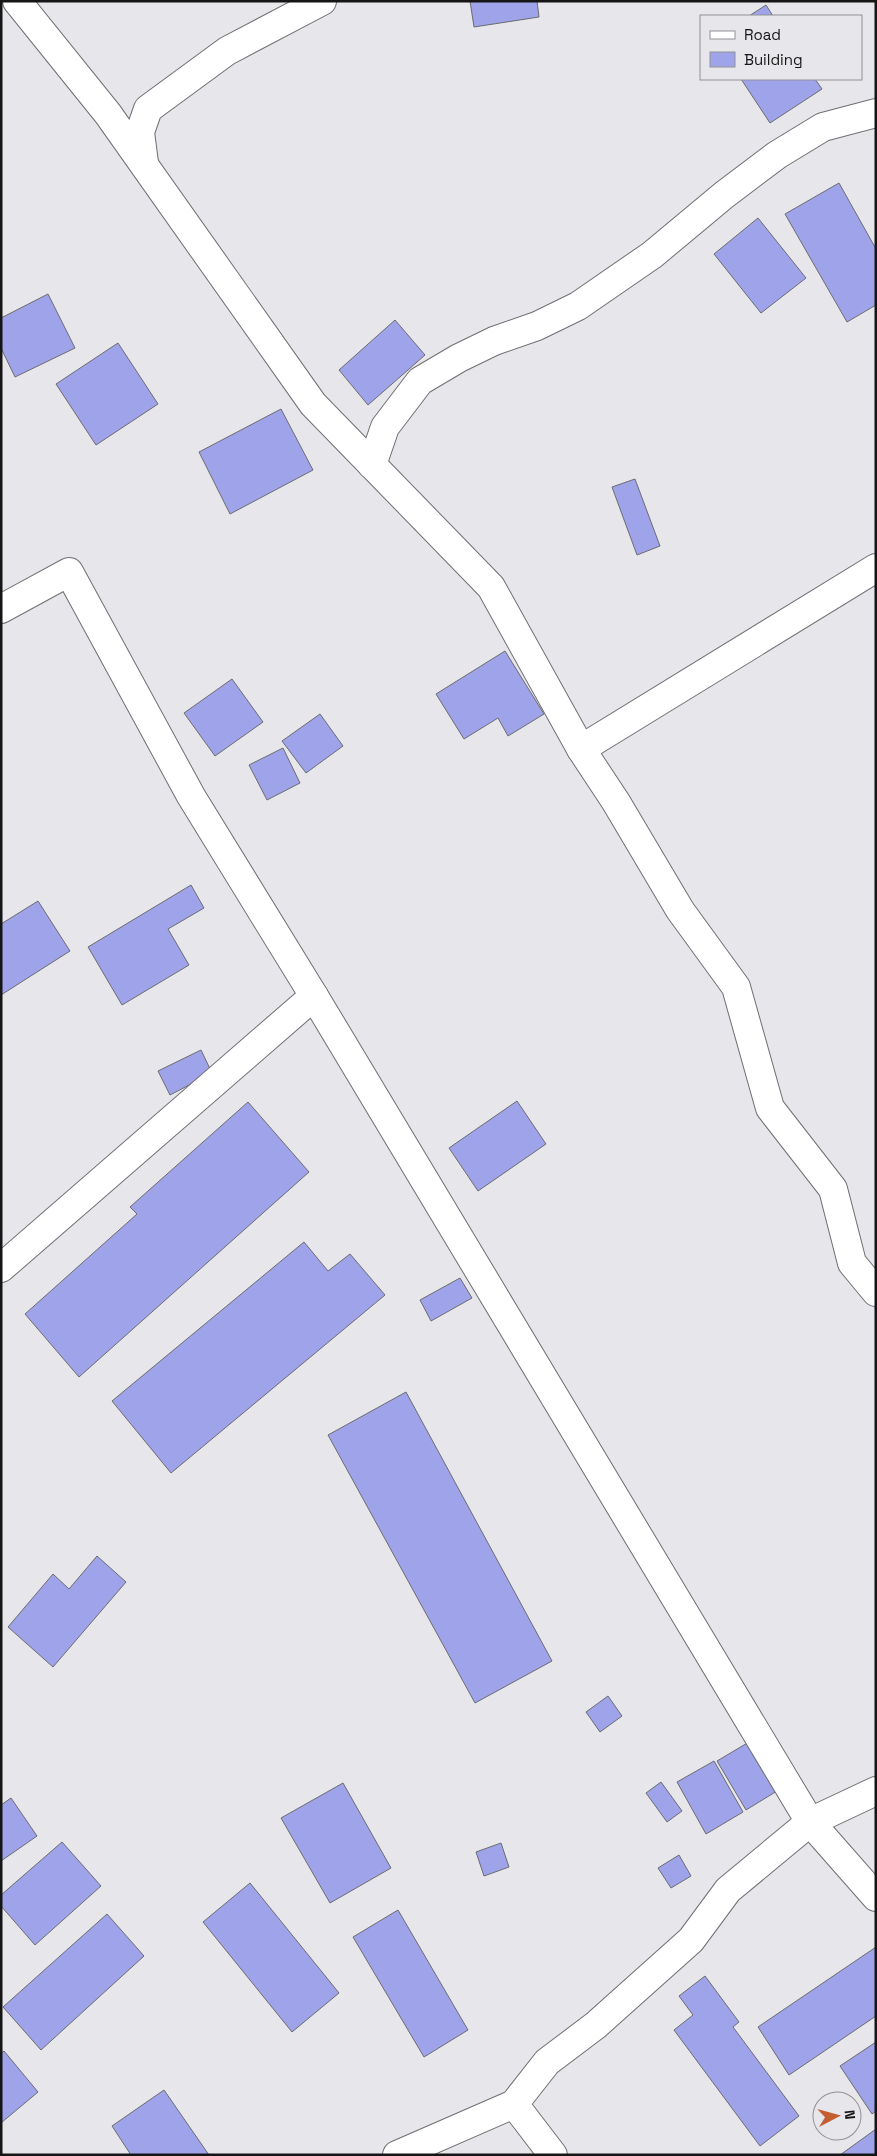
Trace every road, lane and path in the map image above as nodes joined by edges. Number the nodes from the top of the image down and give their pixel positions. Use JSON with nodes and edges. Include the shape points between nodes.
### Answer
{"nodes":[{"id":1,"x":17,"y":1,"type":"edge"},
{"id":2,"x":322,"y":1,"type":"edge"},
{"id":3,"x":876,"y":113,"type":"edge"},
{"id":4,"x":144,"y":164,"type":"junction"},
{"id":5,"x":372,"y":465,"type":"junction"},
{"id":6,"x":876,"y":568,"type":"edge"},
{"id":7,"x":1,"y":609,"type":"edge"},
{"id":8,"x":581,"y":749,"type":"junction"},
{"id":9,"x":314,"y":996,"type":"junction"},
{"id":10,"x":1,"y":1268,"type":"edge"},
{"id":11,"x":876,"y":1292,"type":"edge"},
{"id":12,"x":876,"y":1790,"type":"edge"},
{"id":13,"x":810,"y":1822,"type":"junction"},
{"id":14,"x":876,"y":1897,"type":"edge"},
{"id":15,"x":514,"y":2104,"type":"junction"},
{"id":16,"x":397,"y":2155,"type":"edge"},
{"id":17,"x":553,"y":2155,"type":"edge"}],
"edges":[{"from":1,"to":4,"type":"street"},
{"from":2,"to":4,"type":"street","via":[[227,51],[148,109],[140,132]]},
{"from":3,"to":5,"type":"street","via":[[823,127],[777,155],[652,255],[578,306],[537,326],[494,341],[420,381],[385,427]]},
{"from":4,"to":5,"type":"street","via":[[313,404]]},
{"from":5,"to":8,"type":"street","via":[[491,587]]},
{"from":6,"to":8,"type":"street"},
{"from":7,"to":9,"type":"street","via":[[69,572],[191,796]]},
{"from":8,"to":11,"type":"street","via":[[680,910],[736,987],[770,1108],[833,1189],[852,1263]]},
{"from":9,"to":10,"type":"street"},
{"from":9,"to":13,"type":"street"},
{"from":12,"to":13,"type":"street"},
{"from":13,"to":14,"type":"street"},
{"from":13,"to":15,"type":"street","via":[[728,1890],[691,1940],[596,2025],[547,2062]]},
{"from":15,"to":16,"type":"street"},
{"from":15,"to":17,"type":"street"}]}
